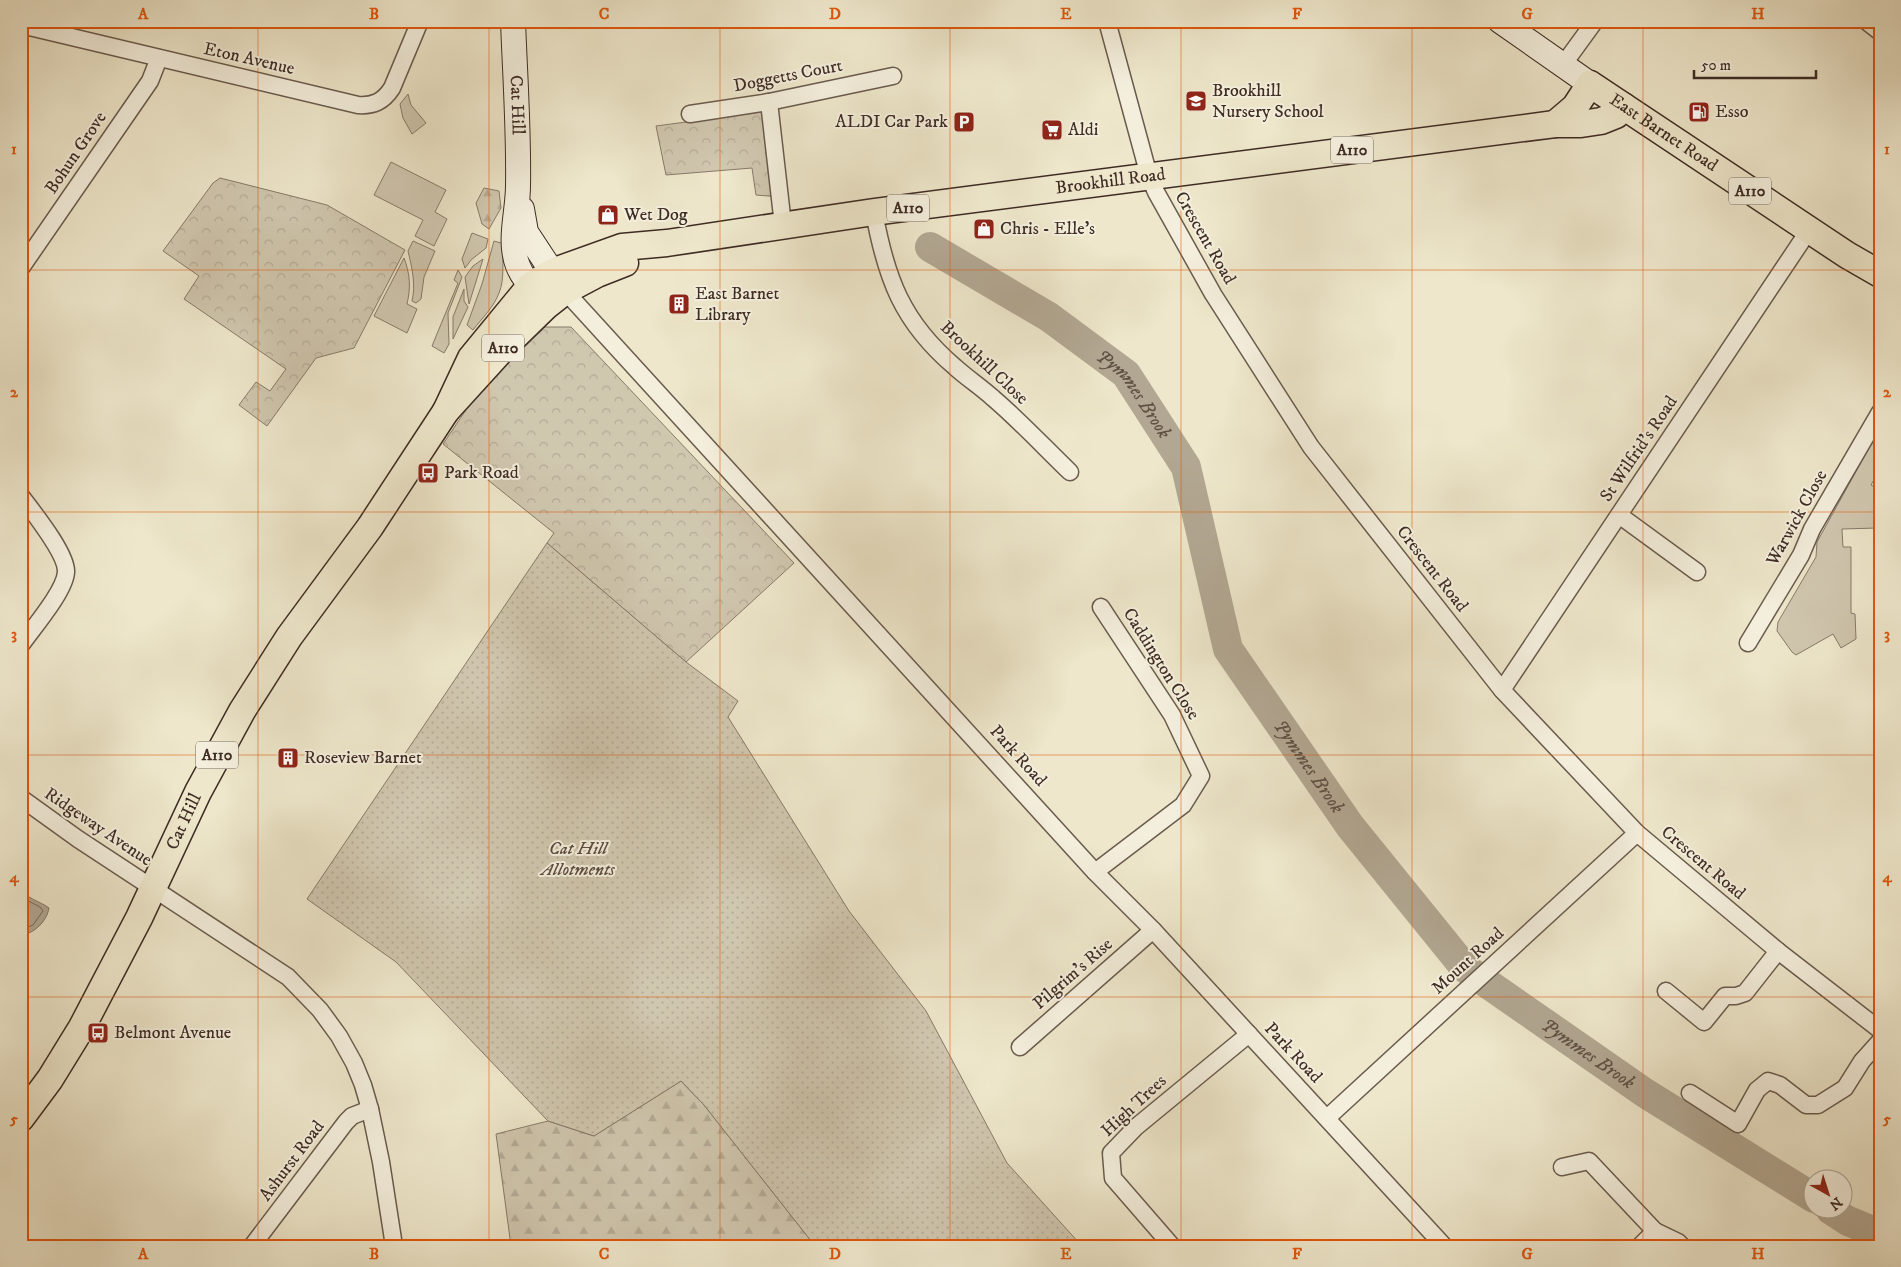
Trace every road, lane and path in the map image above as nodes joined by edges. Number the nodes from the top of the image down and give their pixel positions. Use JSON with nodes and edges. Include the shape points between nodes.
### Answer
{"nodes":[{"id":1,"x":420,"y":21,"type":"edge"},
{"id":2,"x":514,"y":21,"type":"edge"},
{"id":3,"x":1107,"y":21,"type":"edge"},
{"id":4,"x":1500,"y":21,"type":"edge"},
{"id":5,"x":1595,"y":21,"type":"edge"},
{"id":6,"x":1866,"y":21,"type":"edge"},
{"id":7,"x":21,"y":25,"type":"edge"},
{"id":8,"x":1880,"y":32,"type":"edge"},
{"id":9,"x":159,"y":58,"type":"junction"},
{"id":10,"x":1563,"y":66,"type":"junction"},
{"id":11,"x":893,"y":76,"type":"dead end"},
{"id":12,"x":1590,"y":84,"type":"junction"},
{"id":13,"x":769,"y":102,"type":"junction"},
{"id":14,"x":1623,"y":106,"type":"junction"},
{"id":15,"x":690,"y":114,"type":"dead end"},
{"id":16,"x":1555,"y":124,"type":"junction"},
{"id":17,"x":1149,"y":176,"type":"junction"},
{"id":18,"x":874,"y":212,"type":"junction"},
{"id":19,"x":783,"y":225,"type":"junction"},
{"id":20,"x":1809,"y":230,"type":"junction"},
{"id":21,"x":21,"y":268,"type":"edge"},
{"id":22,"x":1880,"y":274,"type":"edge"},
{"id":23,"x":549,"y":283,"type":"junction"},
{"id":24,"x":446,"y":411,"type":"junction"},
{"id":25,"x":1880,"y":412,"type":"edge"},
{"id":26,"x":1070,"y":472,"type":"dead end"},
{"id":27,"x":21,"y":496,"type":"edge"},
{"id":28,"x":1619,"y":515,"type":"junction"},
{"id":29,"x":1697,"y":572,"type":"dead end"},
{"id":30,"x":1101,"y":607,"type":"dead end"},
{"id":31,"x":1748,"y":643,"type":"dead end"},
{"id":32,"x":21,"y":645,"type":"edge"},
{"id":33,"x":1502,"y":690,"type":"junction"},
{"id":34,"x":21,"y":798,"type":"edge"},
{"id":35,"x":1637,"y":834,"type":"junction"},
{"id":36,"x":1095,"y":872,"type":"junction"},
{"id":37,"x":153,"y":889,"type":"junction"},
{"id":38,"x":1153,"y":930,"type":"junction"},
{"id":39,"x":1778,"y":951,"type":"junction"},
{"id":40,"x":1666,"y":991,"type":"dead end"},
{"id":41,"x":1880,"y":1030,"type":"edge"},
{"id":42,"x":1248,"y":1034,"type":"junction"},
{"id":43,"x":1880,"y":1041,"type":"edge"},
{"id":44,"x":1020,"y":1047,"type":"dead end"},
{"id":45,"x":1690,"y":1093,"type":"dead end"},
{"id":46,"x":370,"y":1109,"type":"junction"},
{"id":47,"x":21,"y":1118,"type":"edge"},
{"id":48,"x":1327,"y":1118,"type":"junction"},
{"id":49,"x":1562,"y":1168,"type":"dead end"},
{"id":50,"x":1655,"y":1231,"type":"junction"},
{"id":51,"x":252,"y":1246,"type":"edge"},
{"id":52,"x":394,"y":1246,"type":"edge"},
{"id":53,"x":1172,"y":1246,"type":"edge"},
{"id":54,"x":1443,"y":1246,"type":"edge"},
{"id":55,"x":1640,"y":1246,"type":"edge"},
{"id":56,"x":1682,"y":1246,"type":"edge"}],
"edges":[{"from":1,"to":9,"type":"street","name":"Eton Avenue","via":[[392,88],[387,96],[368,106]]},
{"from":2,"to":23,"type":"main road","name":"Cat Hill","via":[[518,188],[513,234],[515,255],[523,276]]},
{"from":3,"to":17,"type":"street","name":"Crescent Road"},
{"from":4,"to":10,"type":"main road","name":"East Barnet Road"},
{"from":5,"to":10,"type":"street"},
{"from":6,"to":8,"type":"street"},
{"from":7,"to":9,"type":"street","name":"Eton Avenue"},
{"from":9,"to":21,"type":"street","name":"Bohun Grove","via":[[150,80]]},
{"from":10,"to":12,"type":"main road","name":"East Barnet Road"},
{"from":11,"to":13,"type":"street","name":"Doggetts Court"},
{"from":12,"to":14,"type":"main road","name":"East Barnet Road","number":"A110"},
{"from":12,"to":16,"type":"main road","via":[[1575,108]]},
{"from":13,"to":15,"type":"street","name":"Doggetts Court"},
{"from":13,"to":19,"type":"street"},
{"from":14,"to":16,"type":"main road","name":"Brookhill Road","number":"A110","via":[[1616,115],[1601,121]]},
{"from":14,"to":20,"type":"main road","name":"East Barnet Road","number":"A110"},
{"from":16,"to":17,"type":"main road","name":"Brookhill Road","number":"A110"},
{"from":17,"to":18,"type":"main road","name":"Brookhill Road","number":"A110"},
{"from":17,"to":33,"type":"street","name":"Crescent Road","via":[[1213,294],[1311,447]]},
{"from":18,"to":19,"type":"main road","name":"Brookhill Road","number":"A110"},
{"from":18,"to":26,"type":"street","name":"Brookhill Close","via":[[888,272],[909,316],[954,366],[995,399]]},
{"from":19,"to":23,"type":"main road","name":"Brookhill Road","number":"A110","via":[[667,243],[603,271]]},
{"from":20,"to":22,"type":"main road","name":"East Barnet Road","number":"A110"},
{"from":20,"to":28,"type":"street","name":"St Wilfrid's Road"},
{"from":23,"to":24,"type":"main road","name":"Cat Hill","number":"A110","via":[[471,358]]},
{"from":23,"to":24,"type":"main road","name":"Cat Hill","number":"A110","via":[[546,306],[513,337]]},
{"from":23,"to":36,"type":"street","name":"Park Road"},
{"from":24,"to":37,"type":"main road","name":"Cat Hill","number":"A110","via":[[255,690],[198,792]]},
{"from":25,"to":31,"type":"street","name":"Warwick Close"},
{"from":27,"to":32,"type":"street","via":[[55,545],[66,572],[62,586]]},
{"from":28,"to":29,"type":"street"},
{"from":28,"to":33,"type":"street","name":"St Wilfrid's Road"},
{"from":30,"to":36,"type":"street","name":"Caddington Close","via":[[1172,715],[1201,776],[1183,805]]},
{"from":33,"to":35,"type":"street","name":"Crescent Road"},
{"from":34,"to":37,"type":"street","name":"Ridgeway Avenue"},
{"from":35,"to":39,"type":"street","name":"Crescent Road"},
{"from":35,"to":48,"type":"street","name":"Mount Road"},
{"from":36,"to":38,"type":"street","name":"Park Road"},
{"from":37,"to":46,"type":"street","via":[[288,977],[306,995],[346,1049]]},
{"from":37,"to":47,"type":"main road","name":"Cat Hill","number":"A110","via":[[82,1027]]},
{"from":38,"to":42,"type":"street","name":"Park Road"},
{"from":38,"to":44,"type":"street","name":"Pilgrim's Rise"},
{"from":39,"to":40,"type":"street","via":[[1745,993],[1725,996],[1704,1022]]},
{"from":39,"to":41,"type":"street","name":"Crescent Road"},
{"from":42,"to":48,"type":"street","name":"Park Road"},
{"from":42,"to":53,"type":"street","name":"High Trees","via":[[1136,1127],[1111,1153],[1113,1178]]},
{"from":43,"to":45,"type":"street","via":[[1845,1088],[1818,1105],[1806,1105],[1780,1085],[1768,1081],[1757,1090],[1738,1124]]},
{"from":46,"to":51,"type":"street","name":"Ashurst Road","via":[[346,1122]]},
{"from":46,"to":52,"type":"street"},
{"from":48,"to":54,"type":"street","name":"Park Road"},
{"from":49,"to":50,"type":"street","via":[[1589,1161]]},
{"from":50,"to":55,"type":"street"},
{"from":50,"to":56,"type":"street"}]}
